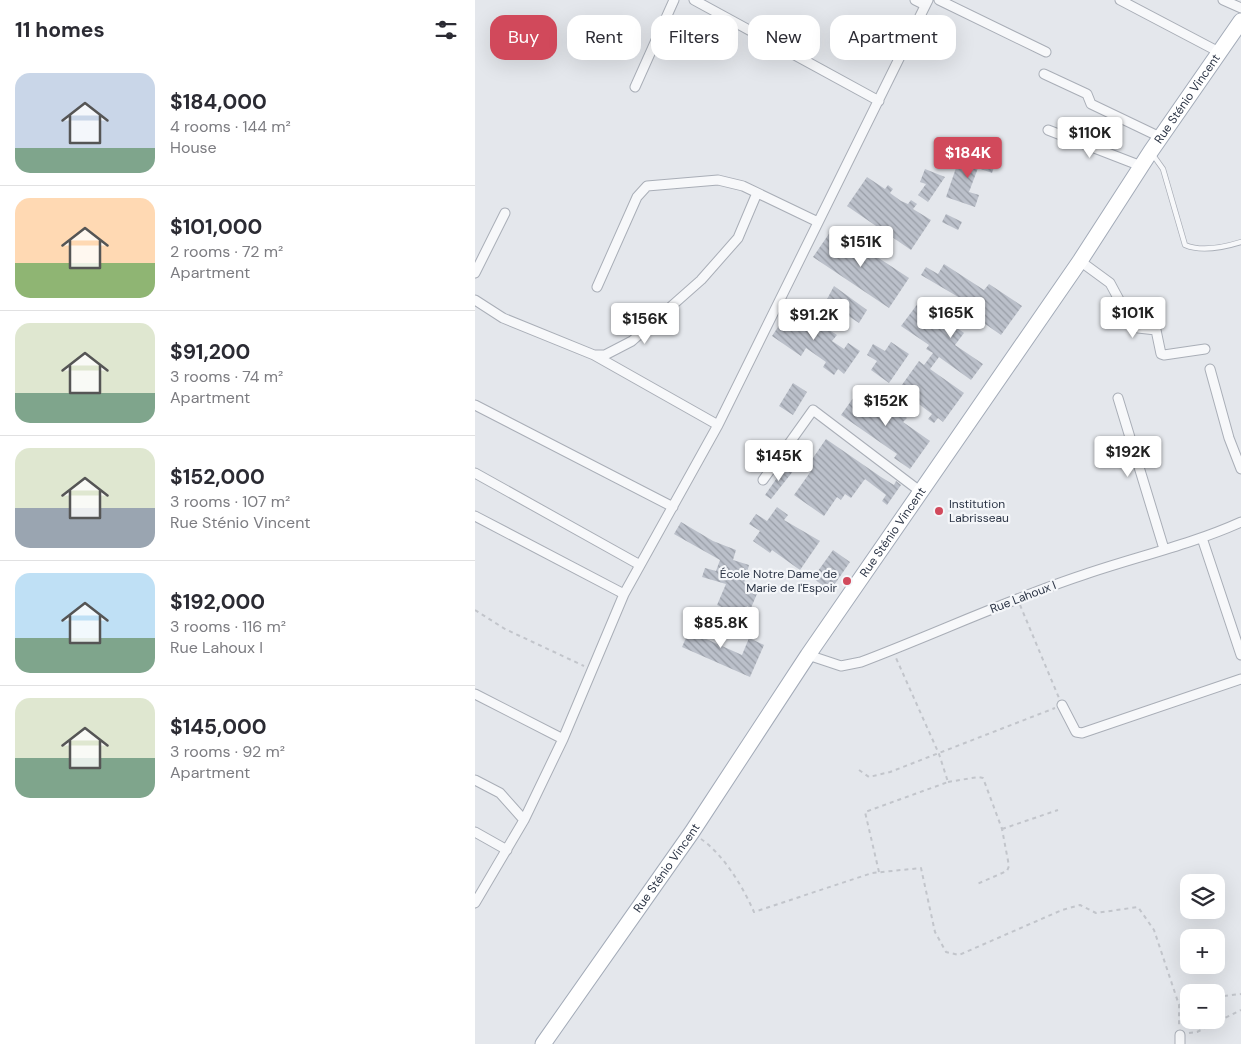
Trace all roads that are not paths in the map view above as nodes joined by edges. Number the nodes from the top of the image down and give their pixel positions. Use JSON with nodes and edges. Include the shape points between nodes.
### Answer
{"nodes":[{"id":1,"x":674,"y":0,"type":"edge"},
{"id":2,"x":694,"y":0,"type":"edge"},
{"id":3,"x":915,"y":0,"type":"edge"},
{"id":4,"x":939,"y":0,"type":"edge"},
{"id":5,"x":1120,"y":0,"type":"edge"},
{"id":6,"x":1223,"y":0,"type":"edge"},
{"id":7,"x":927,"y":3,"type":"edge"},
{"id":8,"x":1241,"y":8,"type":"edge"},
{"id":9,"x":1240,"y":24,"type":"edge"},
{"id":10,"x":1046,"y":52,"type":"dead end"},
{"id":11,"x":1219,"y":52,"type":"junction"},
{"id":12,"x":1044,"y":74,"type":"dead end"},
{"id":13,"x":635,"y":87,"type":"dead end"},
{"id":14,"x":879,"y":101,"type":"junction"},
{"id":15,"x":1048,"y":130,"type":"dead end"},
{"id":16,"x":1160,"y":137,"type":"junction"},
{"id":17,"x":1151,"y":151,"type":"junction"},
{"id":18,"x":1141,"y":166,"type":"junction"},
{"id":19,"x":757,"y":193,"type":"junction"},
{"id":20,"x":505,"y":213,"type":"dead end"},
{"id":21,"x":817,"y":222,"type":"junction"},
{"id":22,"x":1241,"y":242,"type":"edge"},
{"id":23,"x":1080,"y":261,"type":"junction"},
{"id":24,"x":475,"y":273,"type":"edge"},
{"id":25,"x":597,"y":287,"type":"dead end"},
{"id":26,"x":475,"y":300,"type":"edge"},
{"id":27,"x":1205,"y":349,"type":"dead end"},
{"id":28,"x":594,"y":355,"type":"junction"},
{"id":29,"x":1210,"y":369,"type":"dead end"},
{"id":30,"x":1118,"y":398,"type":"dead end"},
{"id":31,"x":475,"y":405,"type":"edge"},
{"id":32,"x":718,"y":426,"type":"junction"},
{"id":33,"x":1241,"y":469,"type":"edge"},
{"id":34,"x":475,"y":473,"type":"edge"},
{"id":35,"x":763,"y":480,"type":"dead end"},
{"id":36,"x":921,"y":492,"type":"junction"},
{"id":37,"x":673,"y":507,"type":"junction"},
{"id":38,"x":475,"y":516,"type":"edge"},
{"id":39,"x":1241,"y":522,"type":"edge"},
{"id":40,"x":1202,"y":538,"type":"junction"},
{"id":41,"x":1164,"y":549,"type":"junction"},
{"id":42,"x":641,"y":564,"type":"junction"},
{"id":43,"x":624,"y":594,"type":"junction"},
{"id":44,"x":808,"y":655,"type":"junction"},
{"id":45,"x":1241,"y":655,"type":"edge"},
{"id":46,"x":1241,"y":679,"type":"edge"},
{"id":47,"x":475,"y":694,"type":"edge"},
{"id":48,"x":1062,"y":705,"type":"road end"},
{"id":49,"x":563,"y":739,"type":"junction"},
{"id":50,"x":475,"y":780,"type":"edge"},
{"id":51,"x":524,"y":820,"type":"junction"},
{"id":52,"x":475,"y":832,"type":"edge"},
{"id":53,"x":507,"y":850,"type":"junction"},
{"id":54,"x":475,"y":903,"type":"edge"},
{"id":55,"x":543,"y":1044,"type":"edge"}],
"edges":[{"from":1,"to":13,"type":"street"},
{"from":2,"to":14,"type":"street"},
{"from":3,"to":7,"type":"street"},
{"from":4,"to":10,"type":"street"},
{"from":5,"to":11,"type":"street"},
{"from":6,"to":8,"type":"street"},
{"from":7,"to":14,"type":"street"},
{"from":9,"to":11,"type":"main road","name":"Rue Sténio Vincent"},
{"from":11,"to":16,"type":"main road","name":"Rue Sténio Vincent"},
{"from":12,"to":16,"type":"street","via":[[1087,94],[1091,104]]},
{"from":14,"to":21,"type":"street"},
{"from":15,"to":18,"type":"street"},
{"from":16,"to":17,"type":"main road","name":"Rue Sténio Vincent"},
{"from":17,"to":18,"type":"main road","name":"Rue Sténio Vincent"},
{"from":17,"to":22,"type":"lane","via":[[1163,169],[1185,245],[1208,248]]},
{"from":18,"to":23,"type":"main road","name":"Rue Sténio Vincent"},
{"from":19,"to":21,"type":"street"},
{"from":19,"to":25,"type":"street","via":[[718,180],[647,186],[637,197]]},
{"from":19,"to":28,"type":"street","via":[[737,238],[701,280],[632,341],[610,353]]},
{"from":20,"to":24,"type":"street"},
{"from":21,"to":32,"type":"street"},
{"from":23,"to":27,"type":"street","via":[[1110,283],[1131,322],[1138,328],[1156,330],[1161,354]]},
{"from":23,"to":36,"type":"main road","name":"Rue Sténio Vincent"},
{"from":26,"to":28,"type":"street","via":[[503,318]]},
{"from":28,"to":32,"type":"street"},
{"from":29,"to":33,"type":"street"},
{"from":30,"to":41,"type":"street"},
{"from":31,"to":37,"type":"street"},
{"from":32,"to":37,"type":"street"},
{"from":34,"to":42,"type":"street"},
{"from":35,"to":36,"type":"street","via":[[813,410]]},
{"from":36,"to":44,"type":"main road","name":"Rue Sténio Vincent"},
{"from":37,"to":42,"type":"street"},
{"from":38,"to":43,"type":"street"},
{"from":39,"to":40,"type":"street","name":"Rue Lahoux I"},
{"from":40,"to":41,"type":"street","name":"Rue Lahoux I"},
{"from":40,"to":45,"type":"street"},
{"from":41,"to":44,"type":"street","name":"Rue Lahoux I","via":[[1017,599],[861,662],[841,666]]},
{"from":42,"to":43,"type":"street"},
{"from":43,"to":49,"type":"street"},
{"from":44,"to":55,"type":"main road","name":"Rue Sténio Vincent","via":[[692,832]]},
{"from":46,"to":48,"type":"street","via":[[1082,734],[1075,732]]},
{"from":47,"to":49,"type":"street"},
{"from":49,"to":51,"type":"street"},
{"from":50,"to":51,"type":"street","via":[[500,793]]},
{"from":51,"to":53,"type":"street"},
{"from":52,"to":53,"type":"street"},
{"from":53,"to":54,"type":"street"}]}
